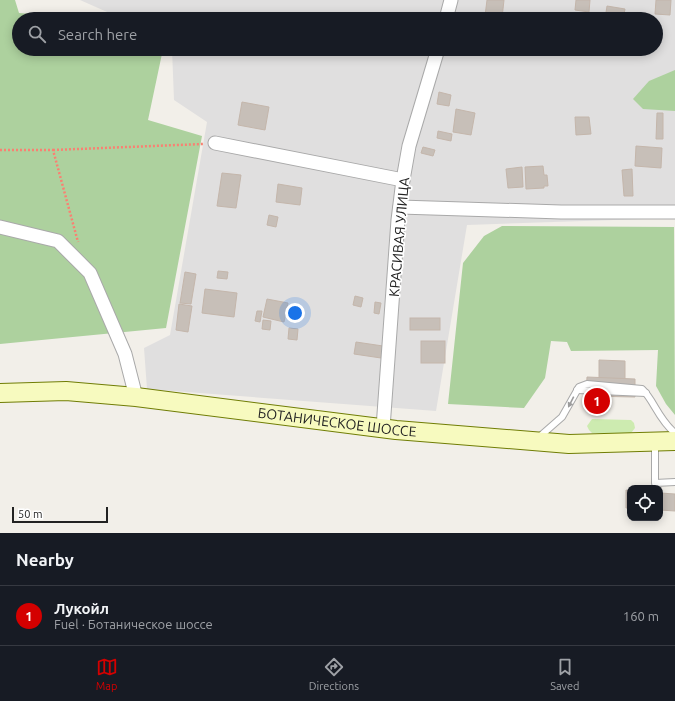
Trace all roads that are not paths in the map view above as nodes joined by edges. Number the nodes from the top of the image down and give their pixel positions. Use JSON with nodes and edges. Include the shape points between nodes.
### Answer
{"nodes":[{"id":1,"x":451,"y":0,"type":"edge"},
{"id":2,"x":448,"y":12,"type":"edge"},
{"id":3,"x":436,"y":56,"type":"edge"},
{"id":4,"x":215,"y":143,"type":"road end"},
{"id":5,"x":403,"y":180,"type":"junction"},
{"id":6,"x":400,"y":207,"type":"junction"},
{"id":7,"x":675,"y":212,"type":"edge"},
{"id":8,"x":0,"y":227,"type":"edge"},
{"id":9,"x":0,"y":393,"type":"edge"},
{"id":10,"x":136,"y":397,"type":"junction"},
{"id":11,"x":383,"y":428,"type":"junction"},
{"id":12,"x":675,"y":433,"type":"edge"},
{"id":13,"x":534,"y":441,"type":"junction"},
{"id":14,"x":675,"y":441,"type":"edge"},
{"id":15,"x":654,"y":442,"type":"junction"},
{"id":16,"x":675,"y":482,"type":"edge"}],
"edges":[{"from":1,"to":2,"type":"street"},
{"from":3,"to":5,"type":"street","name":"КРАСИВАЯ УЛИЦА","via":[[409,146]]},
{"from":4,"to":5,"type":"street"},
{"from":5,"to":6,"type":"street","name":"КРАСИВАЯ УЛИЦА"},
{"from":6,"to":7,"type":"street","via":[[561,212]]},
{"from":6,"to":11,"type":"street","name":"КРАСИВАЯ УЛИЦА"},
{"from":8,"to":10,"type":"street","via":[[58,241],[90,273],[125,354]]},
{"from":9,"to":10,"type":"street","name":"БОТАНИЧЕСКОЕ ШОССЕ","via":[[66,390]]},
{"from":10,"to":11,"type":"street","name":"БОТАНИЧЕСКОЕ ШОССЕ"},
{"from":11,"to":13,"type":"street","name":"БОТАНИЧЕСКОЕ ШОССЕ"},
{"from":12,"to":13,"type":"lane","one_way":true,"via":[[659,416],[642,389],[587,384],[581,385],[577,390],[562,417]]},
{"from":13,"to":15,"type":"street","name":"БОТАНИЧЕСКОЕ ШОССЕ","via":[[569,444]]},
{"from":14,"to":15,"type":"street","name":"БОТАНИЧЕСКОЕ ШОССЕ"},
{"from":15,"to":16,"type":"lane","via":[[655,483]]}]}
